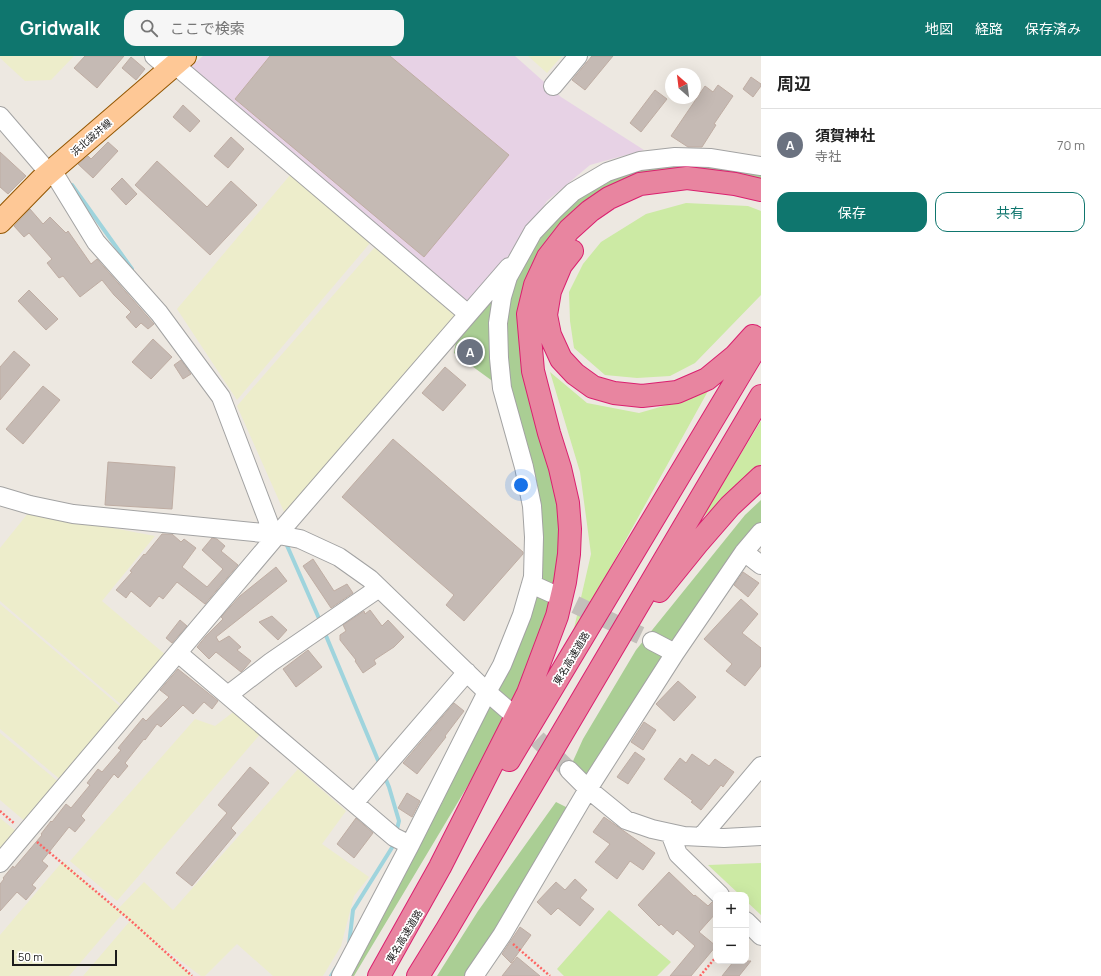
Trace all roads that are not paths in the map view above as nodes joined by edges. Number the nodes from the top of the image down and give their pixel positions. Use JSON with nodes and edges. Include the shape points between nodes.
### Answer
{"nodes":[{"id":1,"x":578,"y":56,"type":"edge"},
{"id":2,"x":171,"y":61,"type":"edge"},
{"id":3,"x":553,"y":86,"type":"dead end"},
{"id":4,"x":0,"y":116,"type":"edge"},
{"id":5,"x":761,"y":166,"type":"edge"},
{"id":6,"x":51,"y":172,"type":"junction"},
{"id":7,"x":761,"y":190,"type":"edge"},
{"id":8,"x":761,"y":202,"type":"edge"},
{"id":9,"x":0,"y":222,"type":"edge"},
{"id":10,"x":518,"y":257,"type":"junction"},
{"id":11,"x":468,"y":314,"type":"junction"},
{"id":12,"x":761,"y":327,"type":"edge"},
{"id":13,"x":761,"y":340,"type":"edge"},
{"id":14,"x":761,"y":396,"type":"edge"},
{"id":15,"x":761,"y":477,"type":"edge"},
{"id":16,"x":0,"y":496,"type":"edge"},
{"id":17,"x":761,"y":532,"type":"edge"},
{"id":18,"x":276,"y":534,"type":"junction"},
{"id":19,"x":744,"y":552,"type":"junction"},
{"id":20,"x":761,"y":565,"type":"edge"},
{"id":21,"x":531,"y":584,"type":"junction"},
{"id":22,"x":380,"y":588,"type":"junction"},
{"id":23,"x":551,"y":593,"type":"tunnel mouth"},
{"id":24,"x":652,"y":641,"type":"tunnel mouth"},
{"id":25,"x":178,"y":653,"type":"junction"},
{"id":26,"x":675,"y":653,"type":"junction"},
{"id":27,"x":606,"y":660,"type":"junction"},
{"id":28,"x":466,"y":672,"type":"junction"},
{"id":29,"x":487,"y":692,"type":"junction"},
{"id":30,"x":228,"y":695,"type":"junction"},
{"id":31,"x":509,"y":711,"type":"tunnel mouth"},
{"id":32,"x":761,"y":766,"type":"edge"},
{"id":33,"x":569,"y":770,"type":"tunnel mouth"},
{"id":34,"x":588,"y":789,"type":"junction"},
{"id":35,"x":354,"y":803,"type":"junction"},
{"id":36,"x":670,"y":833,"type":"junction"},
{"id":37,"x":761,"y":836,"type":"edge"},
{"id":38,"x":701,"y":837,"type":"junction"},
{"id":39,"x":410,"y":845,"type":"junction"},
{"id":40,"x":0,"y":862,"type":"edge"},
{"id":41,"x":717,"y":892,"type":"edge"},
{"id":42,"x":749,"y":924,"type":"edge"},
{"id":43,"x":761,"y":936,"type":"edge"},
{"id":44,"x":340,"y":976,"type":"edge"},
{"id":45,"x":380,"y":976,"type":"edge"},
{"id":46,"x":418,"y":976,"type":"edge"},
{"id":47,"x":474,"y":976,"type":"edge"}],
"edges":[{"from":1,"to":3,"type":"street"},
{"from":2,"to":6,"type":"main road","name":"浜北袋井線"},
{"from":2,"to":11,"type":"street"},
{"from":4,"to":6,"type":"street"},
{"from":5,"to":10,"type":"street","via":[[710,158],[675,157],[640,161],[607,172],[573,192],[553,211],[533,232]]},
{"from":6,"to":9,"type":"main road","name":"浜北袋井線"},
{"from":6,"to":18,"type":"street","via":[[96,242],[159,313],[221,397]]},
{"from":7,"to":45,"type":"highway","via":[[687,178],[640,184],[609,198],[590,211],[569,230],[548,257],[535,285],[528,314],[533,371],[568,503],[570,529],[565,582],[557,616],[528,693],[440,868]]},
{"from":8,"to":12,"type":"highway","via":[[730,196],[688,193],[644,199],[615,211],[599,221],[580,239],[561,265],[550,291],[546,315],[550,335],[561,359],[575,374],[594,387],[614,393],[642,396],[677,392],[707,379],[735,356]]},
{"from":10,"to":11,"type":"street"},
{"from":10,"to":21,"type":"street","via":[[502,297],[498,323],[499,358],[502,388],[532,506],[534,537]]},
{"from":11,"to":18,"type":"street"},
{"from":13,"to":45,"type":"highway","name":"東名高速道路"},
{"from":14,"to":27,"type":"highway"},
{"from":15,"to":27,"type":"highway","via":[[730,506],[697,544]]},
{"from":16,"to":18,"type":"street","via":[[73,514]]},
{"from":17,"to":19,"type":"street"},
{"from":18,"to":22,"type":"street","via":[[300,539],[338,556]]},
{"from":18,"to":25,"type":"street"},
{"from":19,"to":20,"type":"street"},
{"from":19,"to":26,"type":"street"},
{"from":21,"to":23,"type":"street"},
{"from":21,"to":29,"type":"street","via":[[502,665]]},
{"from":22,"to":28,"type":"street"},
{"from":22,"to":30,"type":"street","via":[[271,662]]},
{"from":24,"to":26,"type":"street"},
{"from":25,"to":30,"type":"street"},
{"from":25,"to":40,"type":"street"},
{"from":26,"to":34,"type":"street"},
{"from":27,"to":46,"type":"highway"},
{"from":28,"to":29,"type":"street"},
{"from":28,"to":35,"type":"street"},
{"from":29,"to":31,"type":"street"},
{"from":29,"to":39,"type":"street"},
{"from":30,"to":35,"type":"street"},
{"from":32,"to":38,"type":"street"},
{"from":33,"to":34,"type":"street"},
{"from":34,"to":36,"type":"street","via":[[626,820]]},
{"from":34,"to":47,"type":"street","via":[[502,935]]},
{"from":35,"to":39,"type":"street","via":[[394,837]]},
{"from":36,"to":38,"type":"street"},
{"from":36,"to":41,"type":"street","via":[[678,854]]},
{"from":37,"to":38,"type":"street"},
{"from":39,"to":44,"type":"street"},
{"from":42,"to":43,"type":"street"}]}
